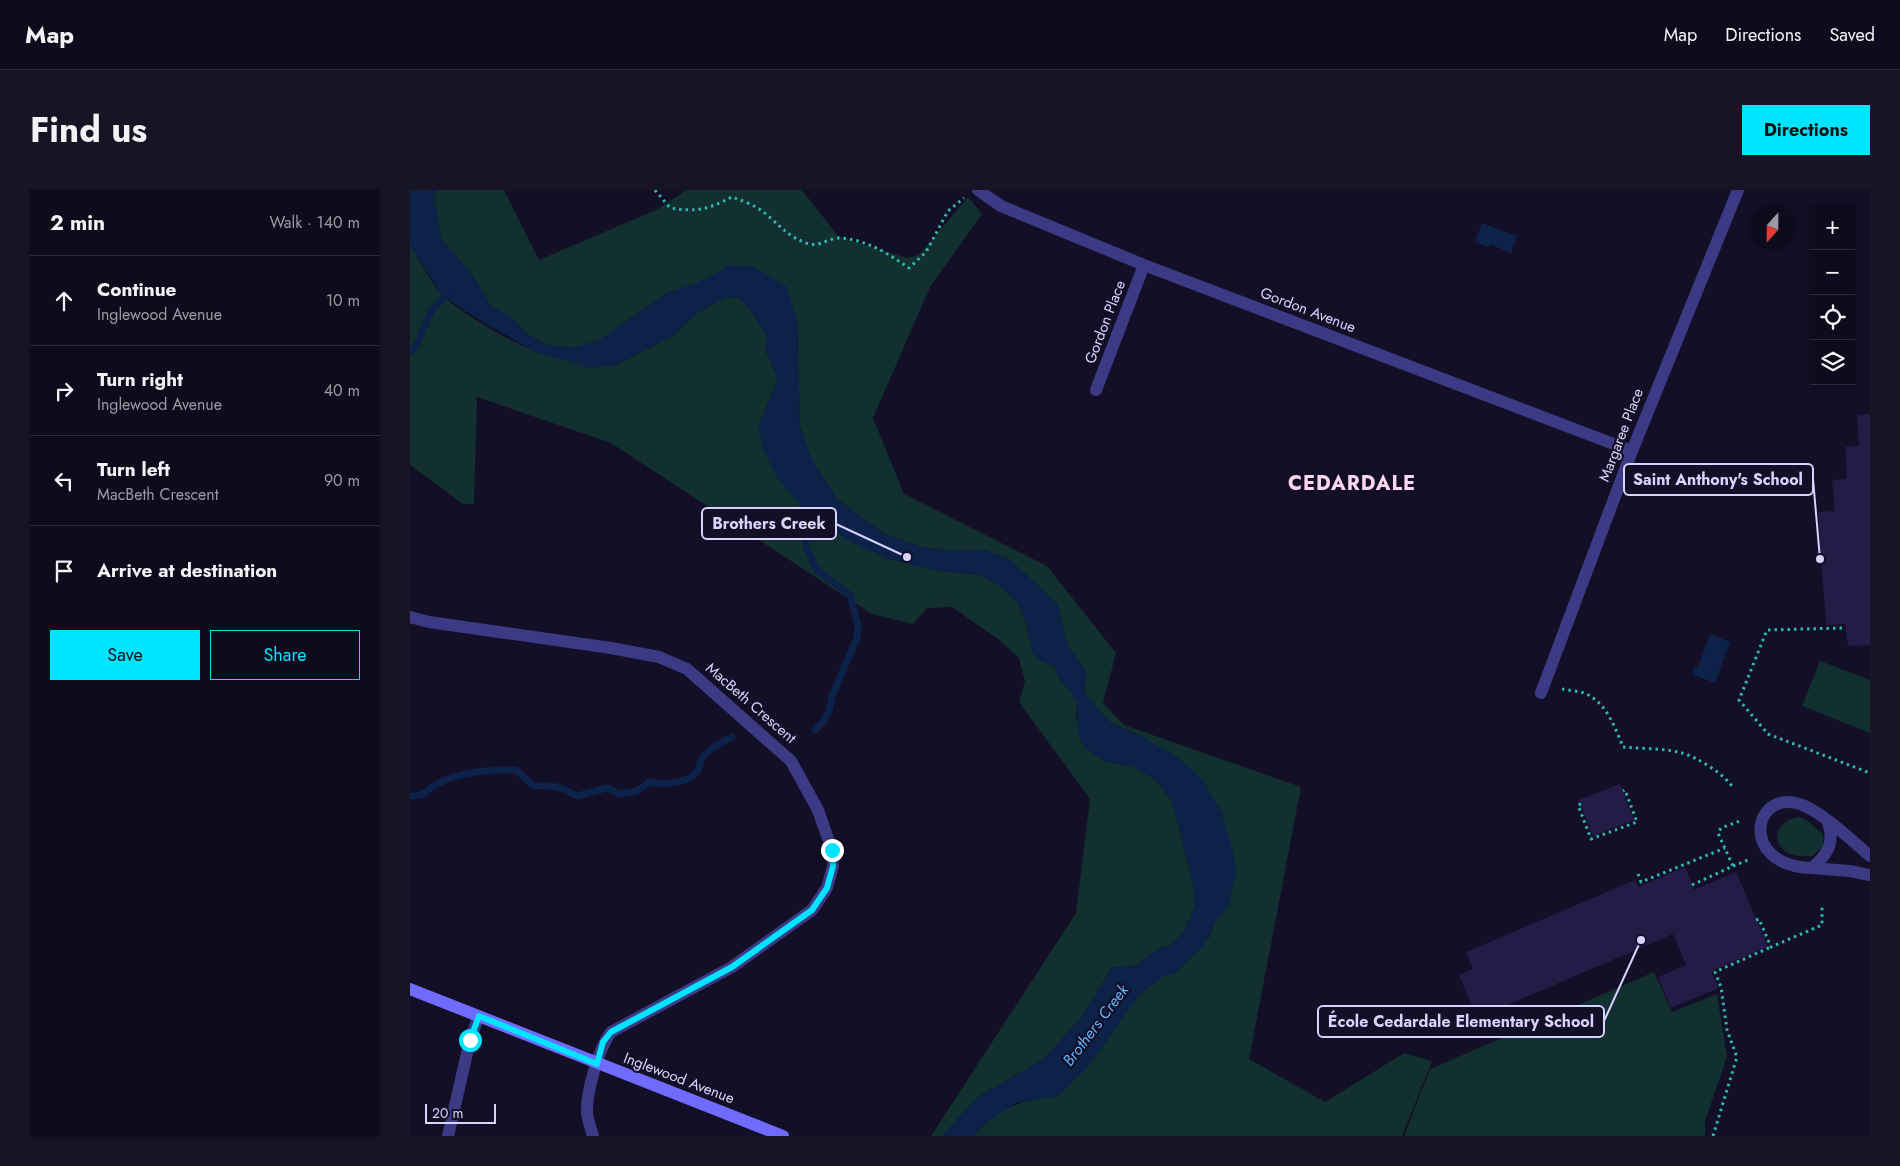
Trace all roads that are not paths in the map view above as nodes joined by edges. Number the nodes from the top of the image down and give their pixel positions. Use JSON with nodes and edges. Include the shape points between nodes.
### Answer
{"nodes":[{"id":1,"x":1738,"y":190,"type":"edge"},
{"id":2,"x":973,"y":193,"type":"edge"},
{"id":3,"x":1144,"y":265,"type":"junction"},
{"id":4,"x":1096,"y":390,"type":"dead end"},
{"id":5,"x":1632,"y":451,"type":"junction"},
{"id":6,"x":410,"y":617,"type":"edge"},
{"id":7,"x":1543,"y":689,"type":"road end"},
{"id":8,"x":1828,"y":822,"type":"junction"},
{"id":9,"x":1870,"y":856,"type":"edge"},
{"id":10,"x":1812,"y":868,"type":"junction"},
{"id":11,"x":1870,"y":875,"type":"edge"},
{"id":12,"x":410,"y":989,"type":"edge"},
{"id":13,"x":479,"y":1016,"type":"junction"},
{"id":14,"x":597,"y":1064,"type":"junction"},
{"id":15,"x":448,"y":1136,"type":"edge"},
{"id":16,"x":593,"y":1136,"type":"edge"},
{"id":17,"x":783,"y":1136,"type":"edge"}],
"edges":[{"from":1,"to":5,"type":"street","name":"Margaree Place"},
{"from":2,"to":3,"type":"street","name":"Gordon Avenue"},
{"from":3,"to":4,"type":"street","name":"Gordon Place"},
{"from":3,"to":5,"type":"street","name":"Gordon Avenue"},
{"from":5,"to":7,"type":"street","name":"Margaree Place"},
{"from":6,"to":14,"type":"street","name":"MacBeth Crescent","via":[[659,657],[687,669],[792,761],[818,810],[832,850],[833,866],[827,888],[812,910],[732,967],[611,1032],[603,1042]]},
{"from":8,"to":9,"type":"street"},
{"from":8,"to":10,"type":"street","via":[[1832,844]]},
{"from":8,"to":10,"type":"street","via":[[1808,808],[1784,801],[1768,808],[1760,825],[1763,846],[1775,860],[1795,867]]},
{"from":10,"to":11,"type":"street"},
{"from":12,"to":13,"type":"street","name":"Inglewood Avenue"},
{"from":13,"to":14,"type":"street","name":"Inglewood Avenue"},
{"from":13,"to":15,"type":"street","via":[[470,1040]]},
{"from":14,"to":16,"type":"street","name":"MacBeth Crescent","via":[[587,1112]]},
{"from":14,"to":17,"type":"street","name":"Inglewood Avenue"}]}
